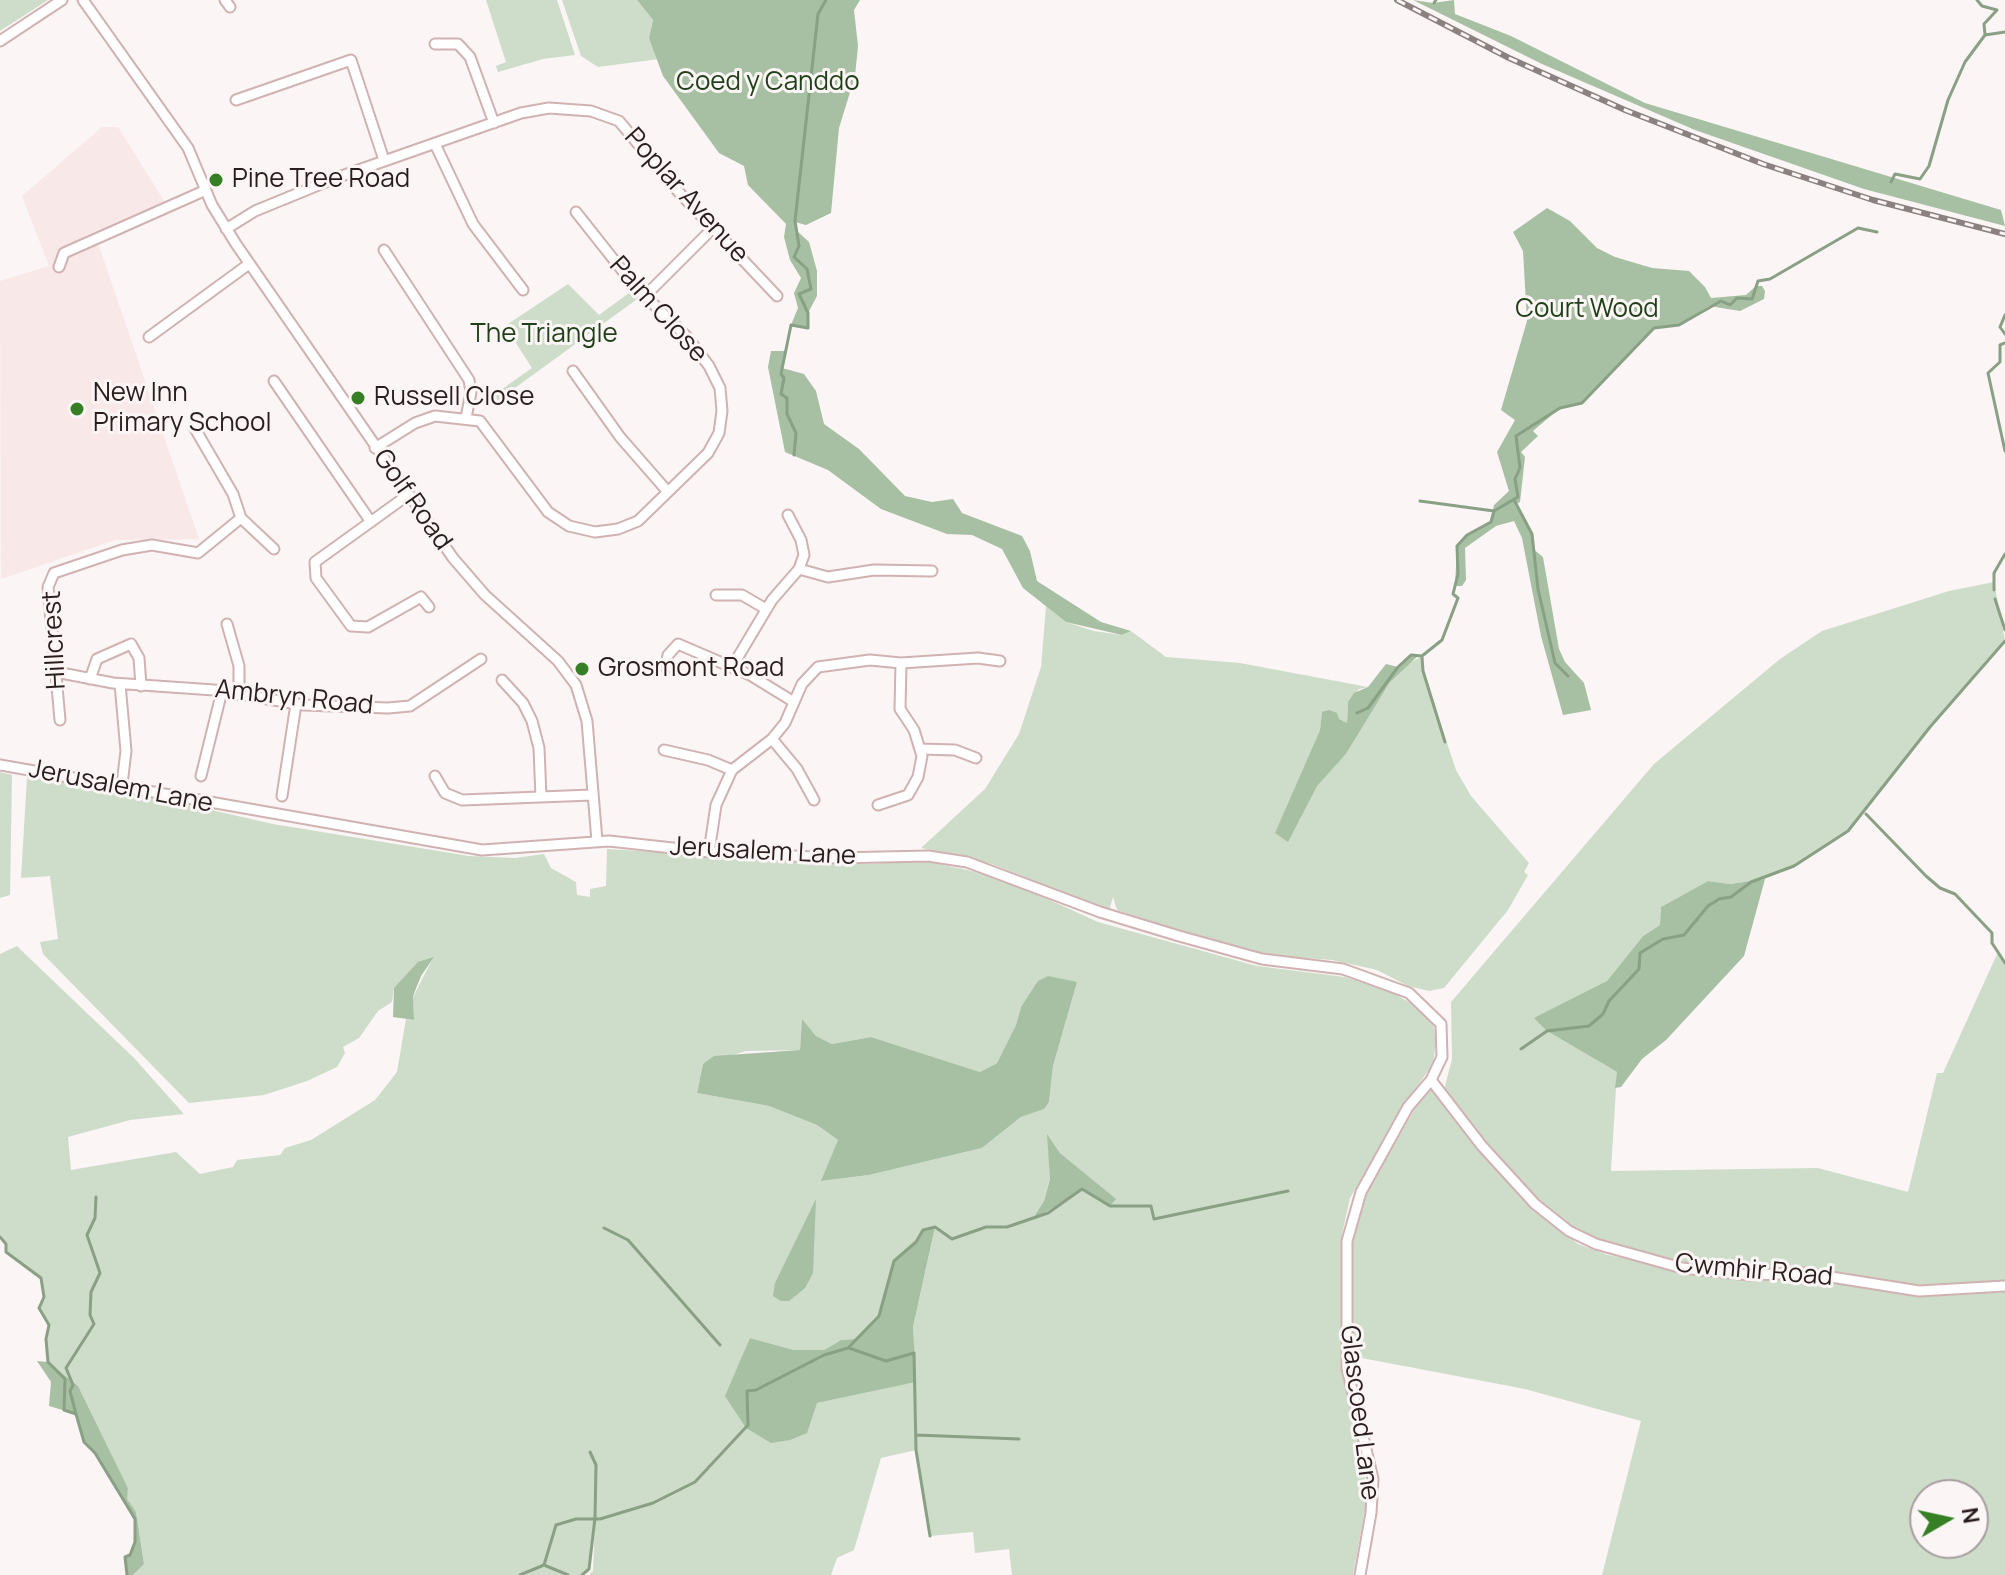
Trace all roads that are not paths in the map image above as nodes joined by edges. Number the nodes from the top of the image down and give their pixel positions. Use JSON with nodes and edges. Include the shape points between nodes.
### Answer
{"nodes":[{"id":1,"x":62,"y":0,"type":"edge"},
{"id":2,"x":83,"y":0,"type":"edge"},
{"id":3,"x":0,"y":41,"type":"edge"},
{"id":4,"x":435,"y":44,"type":"dead end"},
{"id":5,"x":236,"y":100,"type":"dead end"},
{"id":6,"x":494,"y":123,"type":"junction"},
{"id":7,"x":435,"y":144,"type":"junction"},
{"id":8,"x":384,"y":160,"type":"junction"},
{"id":9,"x":206,"y":190,"type":"junction"},
{"id":10,"x":576,"y":212,"type":"dead end"},
{"id":11,"x":713,"y":228,"type":"junction"},
{"id":12,"x":226,"y":229,"type":"junction"},
{"id":13,"x":384,"y":250,"type":"dead end"},
{"id":14,"x":249,"y":264,"type":"junction"},
{"id":15,"x":59,"y":267,"type":"dead end"},
{"id":16,"x":523,"y":290,"type":"dead end"},
{"id":17,"x":645,"y":296,"type":"junction"},
{"id":18,"x":777,"y":296,"type":"dead end"},
{"id":19,"x":149,"y":337,"type":"dead end"},
{"id":20,"x":573,"y":371,"type":"dead end"},
{"id":21,"x":274,"y":381,"type":"dead end"},
{"id":22,"x":466,"y":418,"type":"junction"},
{"id":23,"x":194,"y":427,"type":"dead end"},
{"id":24,"x":375,"y":448,"type":"junction"},
{"id":25,"x":668,"y":492,"type":"junction"},
{"id":26,"x":408,"y":495,"type":"junction"},
{"id":27,"x":788,"y":515,"type":"dead end"},
{"id":28,"x":241,"y":518,"type":"junction"},
{"id":29,"x":371,"y":522,"type":"junction"},
{"id":30,"x":274,"y":549,"type":"dead end"},
{"id":31,"x":799,"y":569,"type":"junction"},
{"id":32,"x":932,"y":571,"type":"dead end"},
{"id":33,"x":716,"y":595,"type":"dead end"},
{"id":34,"x":429,"y":607,"type":"dead end"},
{"id":35,"x":766,"y":609,"type":"junction"},
{"id":36,"x":227,"y":624,"type":"dead end"},
{"id":37,"x":481,"y":659,"type":"dead end"},
{"id":38,"x":1000,"y":661,"type":"dead end"},
{"id":39,"x":901,"y":663,"type":"junction"},
{"id":40,"x":732,"y":667,"type":"junction"},
{"id":41,"x":666,"y":668,"type":"dead end"},
{"id":42,"x":56,"y":672,"type":"junction"},
{"id":43,"x":90,"y":679,"type":"junction"},
{"id":44,"x":502,"y":680,"type":"dead end"},
{"id":45,"x":120,"y":684,"type":"junction"},
{"id":46,"x":141,"y":686,"type":"junction"},
{"id":47,"x":222,"y":691,"type":"junction"},
{"id":48,"x":239,"y":695,"type":"junction"},
{"id":49,"x":794,"y":702,"type":"junction"},
{"id":50,"x":296,"y":704,"type":"junction"},
{"id":51,"x":60,"y":720,"type":"dead end"},
{"id":52,"x":772,"y":739,"type":"junction"},
{"id":53,"x":920,"y":749,"type":"junction"},
{"id":54,"x":664,"y":750,"type":"dead end"},
{"id":55,"x":976,"y":758,"type":"dead end"},
{"id":56,"x":0,"y":765,"type":"edge"},
{"id":57,"x":732,"y":770,"type":"junction"},
{"id":58,"x":201,"y":776,"type":"dead end"},
{"id":59,"x":435,"y":776,"type":"dead end"},
{"id":60,"x":122,"y":784,"type":"junction"},
{"id":61,"x":592,"y":795,"type":"junction"},
{"id":62,"x":282,"y":796,"type":"dead end"},
{"id":63,"x":541,"y":797,"type":"junction"},
{"id":64,"x":814,"y":800,"type":"dead end"},
{"id":65,"x":878,"y":805,"type":"dead end"},
{"id":66,"x":597,"y":841,"type":"junction"},
{"id":67,"x":709,"y":852,"type":"junction"},
{"id":68,"x":1431,"y":1080,"type":"junction"},
{"id":69,"x":2005,"y":1286,"type":"edge"},
{"id":70,"x":1360,"y":1575,"type":"edge"}],
"edges":[{"from":1,"to":3,"type":"street"},
{"from":2,"to":9,"type":"street","name":"Golf Road","via":[[188,148]]},
{"from":4,"to":6,"type":"street","via":[[458,44],[470,57]]},
{"from":5,"to":8,"type":"street","via":[[351,60]]},
{"from":6,"to":7,"type":"street"},
{"from":6,"to":11,"type":"street","name":"Poplar Avenue","via":[[549,108],[591,111],[619,121]]},
{"from":7,"to":8,"type":"street"},
{"from":7,"to":16,"type":"street","via":[[473,224]]},
{"from":8,"to":12,"type":"street","via":[[287,197]]},
{"from":9,"to":12,"type":"street","name":"Golf Road"},
{"from":9,"to":15,"type":"street","via":[[64,253]]},
{"from":10,"to":17,"type":"street","name":"Palm Close"},
{"from":11,"to":17,"type":"street"},
{"from":11,"to":18,"type":"street","name":"Poplar Avenue"},
{"from":12,"to":14,"type":"street","name":"Golf Road"},
{"from":13,"to":22,"type":"street","via":[[469,380]]},
{"from":14,"to":19,"type":"street"},
{"from":14,"to":24,"type":"street","name":"Golf Road"},
{"from":17,"to":25,"type":"street","name":"Palm Close","via":[[687,337],[720,388],[719,433],[708,453]]},
{"from":20,"to":25,"type":"street"},
{"from":21,"to":29,"type":"street"},
{"from":22,"to":24,"type":"street","via":[[435,416]]},
{"from":22,"to":25,"type":"street","name":"Palm Close","via":[[480,421],[548,512],[569,526],[595,532],[618,529],[638,521]]},
{"from":23,"to":28,"type":"street"},
{"from":24,"to":26,"type":"street","name":"Golf Road"},
{"from":26,"to":29,"type":"street"},
{"from":26,"to":61,"type":"street","name":"Golf Road","via":[[485,595],[558,661],[576,685],[587,721]]},
{"from":27,"to":31,"type":"street","via":[[801,540],[804,555]]},
{"from":28,"to":30,"type":"street"},
{"from":28,"to":42,"type":"street","name":"Hillcrest","via":[[198,553],[152,545],[54,573],[48,587]]},
{"from":29,"to":34,"type":"street","via":[[315,562],[316,578],[351,626],[368,627],[421,597]]},
{"from":31,"to":32,"type":"street","via":[[828,577],[874,570]]},
{"from":31,"to":35,"type":"street"},
{"from":33,"to":35,"type":"street","via":[[742,595]]},
{"from":35,"to":40,"type":"street"},
{"from":36,"to":48,"type":"street","via":[[239,666]]},
{"from":37,"to":50,"type":"street","name":"Ambryn Road","via":[[410,706]]},
{"from":38,"to":39,"type":"street"},
{"from":39,"to":49,"type":"street","via":[[870,660],[818,667]]},
{"from":39,"to":53,"type":"street","via":[[900,709]]},
{"from":40,"to":41,"type":"street","via":[[678,644],[668,655]]},
{"from":40,"to":49,"type":"street"},
{"from":42,"to":43,"type":"street","name":"Ambryn Road"},
{"from":42,"to":51,"type":"street","name":"Hillcrest"},
{"from":43,"to":45,"type":"street","name":"Ambryn Road"},
{"from":43,"to":46,"type":"street","via":[[97,659],[131,644],[139,658]]},
{"from":44,"to":63,"type":"street","via":[[532,721]]},
{"from":45,"to":46,"type":"street","name":"Ambryn Road"},
{"from":45,"to":60,"type":"street","via":[[126,751]]},
{"from":46,"to":47,"type":"street","name":"Ambryn Road"},
{"from":47,"to":48,"type":"street","name":"Ambryn Road"},
{"from":47,"to":58,"type":"street"},
{"from":48,"to":50,"type":"street","name":"Ambryn Road"},
{"from":49,"to":52,"type":"street"},
{"from":50,"to":62,"type":"street"},
{"from":52,"to":57,"type":"street"},
{"from":52,"to":64,"type":"street"},
{"from":53,"to":55,"type":"street","via":[[955,750]]},
{"from":53,"to":65,"type":"street","via":[[918,777],[908,795]]},
{"from":54,"to":57,"type":"street"},
{"from":56,"to":60,"type":"street","name":"Jerusalem Lane"},
{"from":57,"to":67,"type":"street","via":[[716,805]]},
{"from":59,"to":63,"type":"street","via":[[445,793],[462,800]]},
{"from":60,"to":66,"type":"street","name":"Jerusalem Lane","via":[[482,850]]},
{"from":61,"to":63,"type":"street"},
{"from":61,"to":66,"type":"street","name":"Golf Road"},
{"from":66,"to":67,"type":"street","name":"Jerusalem Lane"},
{"from":67,"to":68,"type":"street","name":"Jerusalem Lane","via":[[928,856],[967,862],[1179,936],[1262,959],[1343,969],[1409,993],[1441,1024],[1442,1057]]},
{"from":68,"to":69,"type":"street","name":"Cwmhir Road","via":[[1535,1204],[1596,1244],[1682,1268],[1750,1275],[1806,1273],[1919,1291]]},
{"from":68,"to":70,"type":"street","name":"Glascoed Lane","via":[[1408,1107],[1361,1192],[1347,1241],[1347,1368],[1373,1479]]}]}
